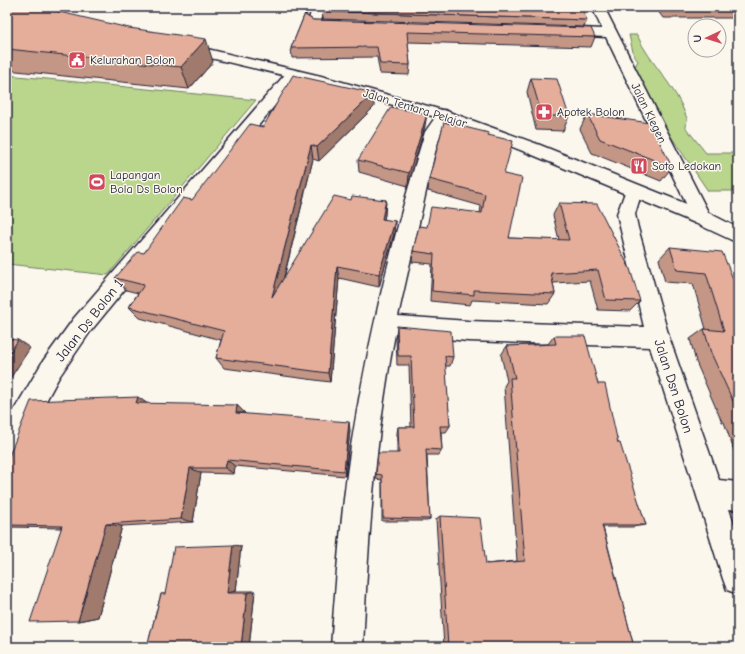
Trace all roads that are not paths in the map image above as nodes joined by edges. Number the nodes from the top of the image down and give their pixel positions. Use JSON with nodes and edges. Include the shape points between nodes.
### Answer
{"nodes":[{"id":1,"x":318,"y":7,"type":"edge"},
{"id":2,"x":598,"y":7,"type":"edge"},
{"id":3,"x":314,"y":24,"type":"junction"},
{"id":4,"x":352,"y":25,"type":"edge"},
{"id":5,"x":547,"y":31,"type":"edge"},
{"id":6,"x":610,"y":33,"type":"junction"},
{"id":7,"x":313,"y":38,"type":"edge"},
{"id":8,"x":165,"y":43,"type":"edge"},
{"id":9,"x":293,"y":74,"type":"junction"},
{"id":10,"x":444,"y":115,"type":"junction"},
{"id":11,"x":633,"y":191,"type":"junction"},
{"id":12,"x":702,"y":218,"type":"junction"},
{"id":13,"x":737,"y":235,"type":"edge"},
{"id":14,"x":385,"y":324,"type":"junction"},
{"id":15,"x":658,"y":337,"type":"junction"},
{"id":16,"x":13,"y":423,"type":"edge"},
{"id":17,"x":7,"y":447,"type":"edge"},
{"id":18,"x":710,"y":493,"type":"junction"},
{"id":19,"x":738,"y":496,"type":"edge"},
{"id":20,"x":738,"y":579,"type":"edge"},
{"id":21,"x":347,"y":647,"type":"edge"}],
"edges":[{"from":1,"to":3,"type":"street"},
{"from":2,"to":6,"type":"street","name":"Jalan Klegen"},
{"from":3,"to":4,"type":"street"},
{"from":3,"to":7,"type":"street"},
{"from":5,"to":6,"type":"street"},
{"from":6,"to":12,"type":"street","name":"Jalan Klegen"},
{"from":8,"to":9,"type":"street","name":"Jalan Tentara Pelajar"},
{"from":9,"to":10,"type":"street","name":"Jalan Tentara Pelajar"},
{"from":9,"to":16,"type":"street","name":"Jalan Ds Bolon 1","via":[[82,325]]},
{"from":10,"to":11,"type":"street","name":"Jalan Tentara Pelajar","via":[[534,149]]},
{"from":10,"to":14,"type":"street","via":[[433,132],[426,156]]},
{"from":11,"to":12,"type":"street","name":"Jalan Tentara Pelajar"},
{"from":11,"to":15,"type":"street","name":"Jalan Dsn Bolon","via":[[626,214],[628,228]]},
{"from":12,"to":13,"type":"street","name":"Jalan Tentara Pelajar"},
{"from":14,"to":15,"type":"street","via":[[468,331]]},
{"from":14,"to":21,"type":"street","via":[[368,419],[355,525]]},
{"from":15,"to":18,"type":"street","name":"Jalan Dsn Bolon"},
{"from":16,"to":17,"type":"street","name":"Jalan Ds Bolon 1"},
{"from":18,"to":19,"type":"street"},
{"from":18,"to":20,"type":"street","name":"Jalan Dsn Bolon"}]}
